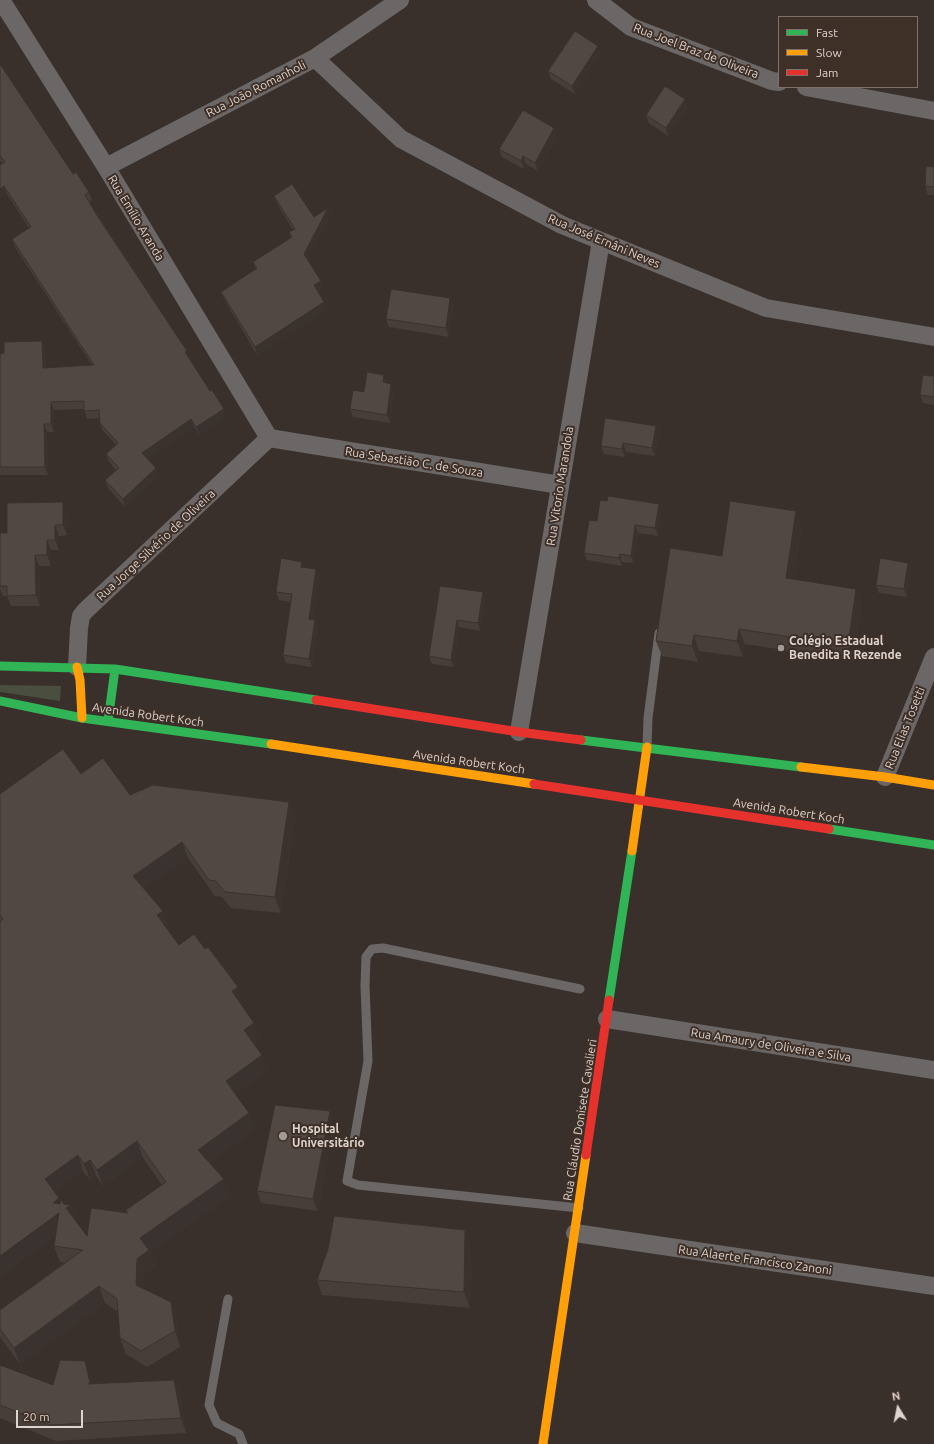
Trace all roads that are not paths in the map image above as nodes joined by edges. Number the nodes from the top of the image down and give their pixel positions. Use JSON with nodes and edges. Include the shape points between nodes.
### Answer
{"nodes":[{"id":1,"x":1,"y":0,"type":"edge"},
{"id":2,"x":400,"y":0,"type":"edge"},
{"id":3,"x":596,"y":0,"type":"edge"},
{"id":4,"x":315,"y":58,"type":"junction"},
{"id":5,"x":778,"y":82,"type":"edge"},
{"id":6,"x":811,"y":88,"type":"edge"},
{"id":7,"x":934,"y":111,"type":"edge"},
{"id":8,"x":106,"y":167,"type":"junction"},
{"id":9,"x":601,"y":241,"type":"junction"},
{"id":10,"x":934,"y":337,"type":"edge"},
{"id":11,"x":268,"y":438,"type":"junction"},
{"id":12,"x":560,"y":485,"type":"junction"},
{"id":13,"x":660,"y":624,"type":"edge"},
{"id":14,"x":934,"y":657,"type":"edge"},
{"id":15,"x":0,"y":666,"type":"edge"},
{"id":16,"x":77,"y":667,"type":"junction"},
{"id":17,"x":115,"y":670,"type":"junction"},
{"id":18,"x":0,"y":701,"type":"edge"},
{"id":19,"x":82,"y":718,"type":"junction"},
{"id":20,"x":108,"y":720,"type":"junction"},
{"id":21,"x":519,"y":732,"type":"junction"},
{"id":22,"x":647,"y":747,"type":"junction"},
{"id":23,"x":885,"y":777,"type":"junction"},
{"id":24,"x":934,"y":785,"type":"edge"},
{"id":25,"x":639,"y":800,"type":"junction"},
{"id":26,"x":934,"y":845,"type":"edge"},
{"id":27,"x":580,"y":989,"type":"dead end"},
{"id":28,"x":607,"y":1019,"type":"junction"},
{"id":29,"x":934,"y":1070,"type":"edge"},
{"id":30,"x":579,"y":1208,"type":"junction"},
{"id":31,"x":575,"y":1233,"type":"junction"},
{"id":32,"x":934,"y":1286,"type":"edge"},
{"id":33,"x":228,"y":1299,"type":"dead end"},
{"id":34,"x":548,"y":1443,"type":"edge"},
{"id":35,"x":243,"y":1444,"type":"edge"}],
"edges":[{"from":1,"to":8,"type":"street","name":"Rua Emílio Aranda"},
{"from":2,"to":4,"type":"street","name":"Rua João Romanholi"},
{"from":3,"to":5,"type":"street","name":"Rua Joel Braz de Oliveira","via":[[631,27]]},
{"from":4,"to":8,"type":"street","name":"Rua João Romanholi"},
{"from":4,"to":9,"type":"street","name":"Rua José Ernâni Neves","via":[[401,139],[562,225]]},
{"from":6,"to":7,"type":"street"},
{"from":8,"to":11,"type":"street","name":"Rua Emílio Aranda"},
{"from":9,"to":10,"type":"street","name":"Rua José Ernâni Neves","via":[[766,308]]},
{"from":9,"to":12,"type":"street","name":"Rua Vitorio Marandola"},
{"from":11,"to":12,"type":"street","name":"Rua Sebastião C. de Souza"},
{"from":11,"to":16,"type":"street","name":"Rua Jorge Silvério de Oliveira","via":[[85,611],[81,616],[79,628]]},
{"from":12,"to":21,"type":"street","name":"Rua Vitorio Marandola"},
{"from":13,"to":22,"type":"lane"},
{"from":14,"to":23,"type":"street","name":"Rua Elias Tosetti"},
{"from":15,"to":16,"type":"main road"},
{"from":16,"to":17,"type":"main road"},
{"from":16,"to":19,"type":"main road"},
{"from":17,"to":20,"type":"main road"},
{"from":17,"to":21,"type":"main road"},
{"from":18,"to":19,"type":"main road","name":"Avenida Robert Koch"},
{"from":19,"to":20,"type":"main road","name":"Avenida Robert Koch"},
{"from":20,"to":25,"type":"main road","name":"Avenida Robert Koch"},
{"from":21,"to":22,"type":"main road"},
{"from":22,"to":23,"type":"main road"},
{"from":22,"to":25,"type":"main road","name":"Rua Cláudio Donisete Cavalieri"},
{"from":23,"to":24,"type":"main road"},
{"from":25,"to":26,"type":"main road","name":"Avenida Robert Koch"},
{"from":25,"to":28,"type":"main road","name":"Rua Cláudio Donisete Cavalieri"},
{"from":27,"to":30,"type":"lane","via":[[383,948],[372,949],[366,957],[368,1060],[347,1181],[358,1185]]},
{"from":28,"to":29,"type":"street","name":"Rua Amaury de Oliveira e Silva"},
{"from":28,"to":30,"type":"main road","name":"Rua Cláudio Donisete Cavalieri"},
{"from":30,"to":31,"type":"main road","name":"Rua Cláudio Donisete Cavalieri"},
{"from":31,"to":32,"type":"street","name":"Rua Alaerte Francisco Zanoni"},
{"from":31,"to":34,"type":"main road","name":"Rua Cláudio Donisete Cavalieri"},
{"from":33,"to":35,"type":"lane","via":[[209,1405],[217,1423],[239,1434]]}]}
